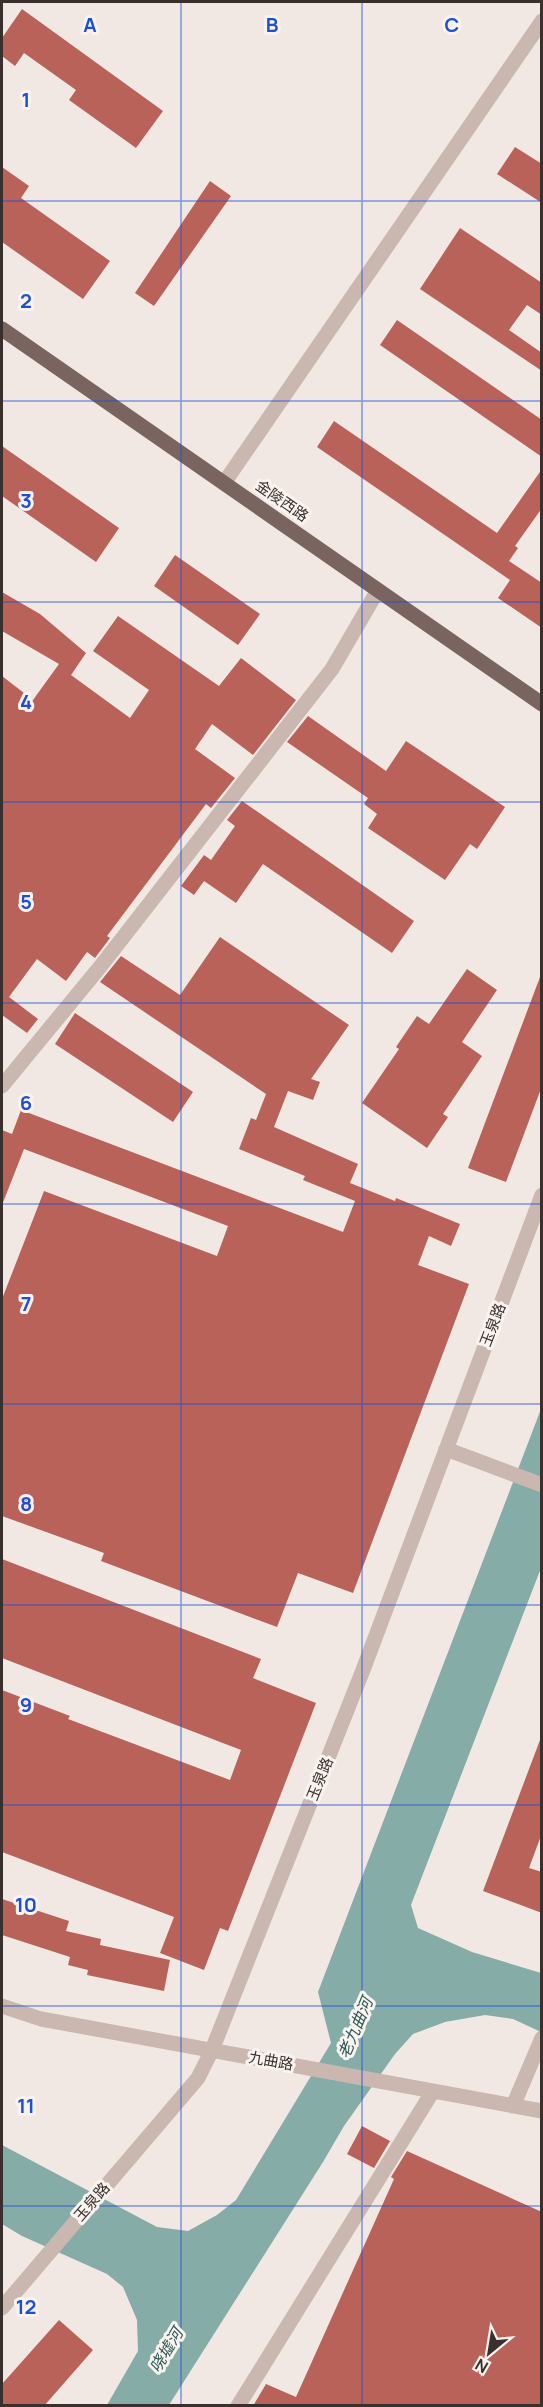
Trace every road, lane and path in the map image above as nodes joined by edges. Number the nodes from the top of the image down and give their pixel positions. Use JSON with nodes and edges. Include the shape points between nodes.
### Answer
{"nodes":[{"id":1,"x":542,"y":21,"type":"edge"},
{"id":2,"x":2,"y":329,"type":"edge"},
{"id":3,"x":224,"y":483,"type":"junction"},
{"id":4,"x":378,"y":590,"type":"junction"},
{"id":5,"x":542,"y":704,"type":"edge"},
{"id":6,"x":2,"y":1086,"type":"edge"},
{"id":7,"x":542,"y":1195,"type":"edge"},
{"id":8,"x":446,"y":1449,"type":"junction"},
{"id":9,"x":542,"y":1485,"type":"edge"},
{"id":10,"x":2,"y":2006,"type":"edge"},
{"id":11,"x":539,"y":2044,"type":"edge"},
{"id":12,"x":212,"y":2050,"type":"junction"},
{"id":13,"x":433,"y":2091,"type":"junction"},
{"id":14,"x":513,"y":2106,"type":"junction"},
{"id":15,"x":542,"y":2111,"type":"edge"},
{"id":16,"x":7,"y":2291,"type":"edge"},
{"id":17,"x":2,"y":2308,"type":"edge"},
{"id":18,"x":238,"y":2406,"type":"edge"}],
"edges":[{"from":1,"to":3,"type":"street"},
{"from":2,"to":3,"type":"main road","name":"金陵西路"},
{"from":3,"to":4,"type":"main road","name":"金陵西路"},
{"from":4,"to":5,"type":"main road","name":"金陵西路"},
{"from":4,"to":6,"type":"street","via":[[332,669],[100,967]]},
{"from":7,"to":8,"type":"street","name":"玉泉路"},
{"from":8,"to":9,"type":"street"},
{"from":8,"to":12,"type":"street","name":"玉泉路"},
{"from":10,"to":12,"type":"street","name":"九曲路","via":[[41,2019]]},
{"from":11,"to":14,"type":"street"},
{"from":12,"to":13,"type":"street","name":"九曲路"},
{"from":12,"to":16,"type":"street","name":"玉泉路","via":[[198,2078],[113,2179],[43,2260]]},
{"from":13,"to":14,"type":"street","name":"九曲路"},
{"from":13,"to":18,"type":"street"},
{"from":14,"to":15,"type":"street","name":"九曲路"},
{"from":16,"to":17,"type":"street","name":"玉泉路"}]}
